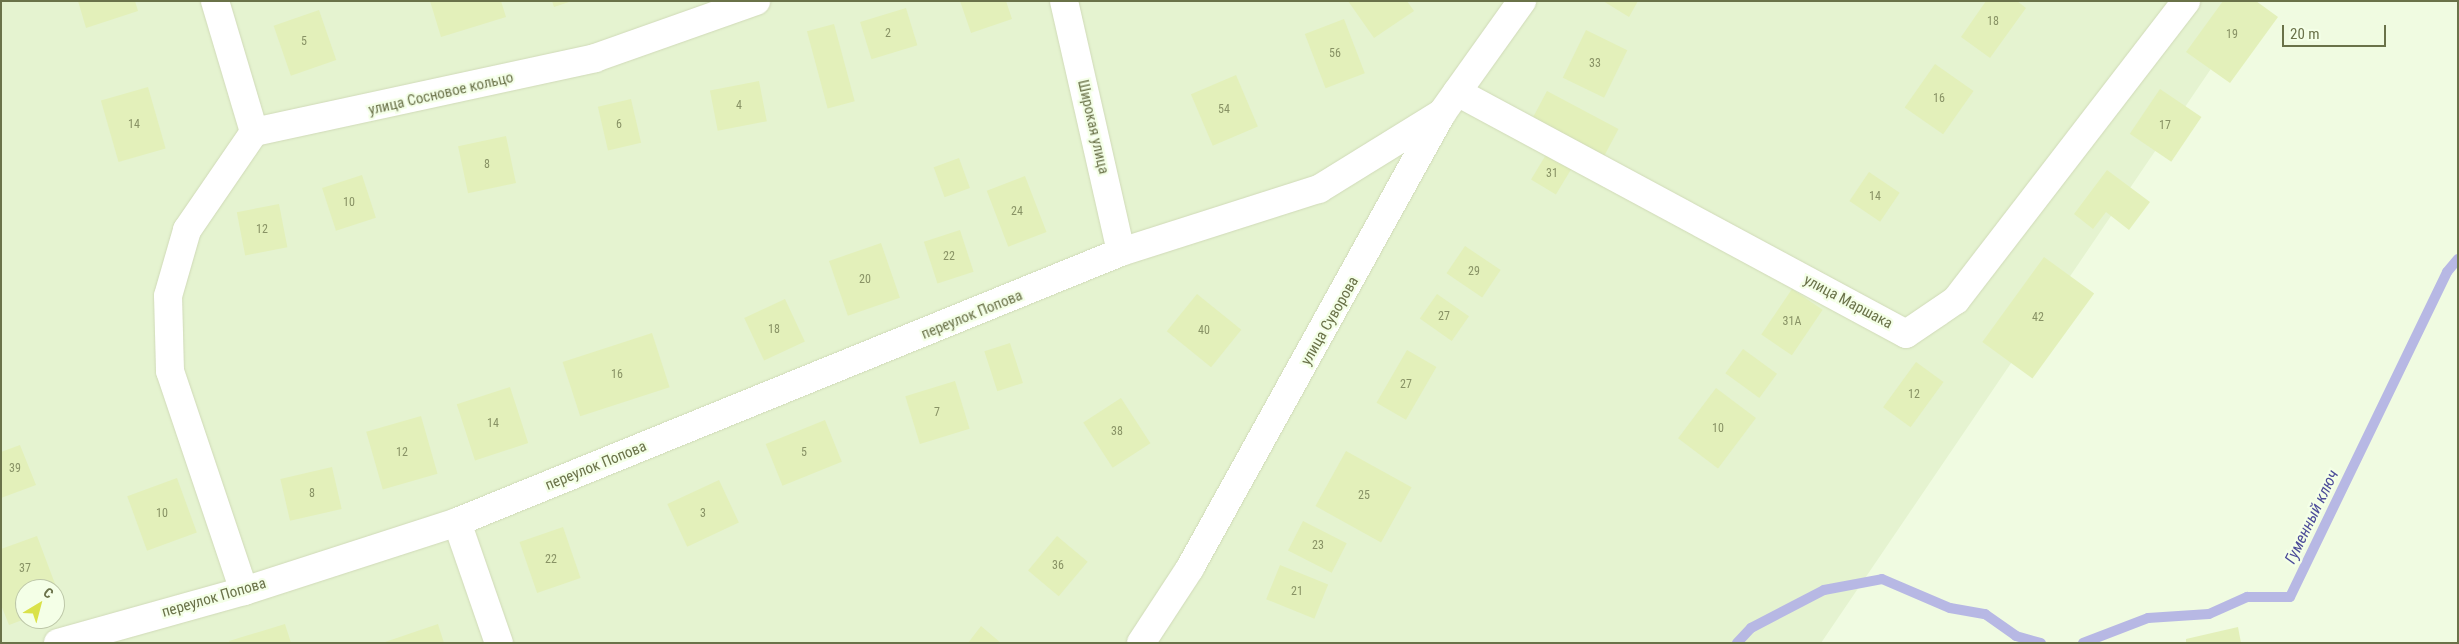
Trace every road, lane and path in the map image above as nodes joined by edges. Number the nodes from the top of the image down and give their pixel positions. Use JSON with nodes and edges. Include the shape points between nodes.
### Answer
{"nodes":[{"id":1,"x":215,"y":1,"type":"edge"},
{"id":2,"x":756,"y":1,"type":"edge"},
{"id":3,"x":1064,"y":1,"type":"edge"},
{"id":4,"x":1522,"y":1,"type":"edge"},
{"id":5,"x":2186,"y":1,"type":"edge"},
{"id":6,"x":1450,"y":102,"type":"junction"},
{"id":7,"x":254,"y":132,"type":"junction"},
{"id":8,"x":1121,"y":252,"type":"junction"},
{"id":9,"x":457,"y":522,"type":"junction"},
{"id":10,"x":244,"y":591,"type":"junction"},
{"id":11,"x":58,"y":643,"type":"edge"},
{"id":12,"x":499,"y":643,"type":"edge"},
{"id":13,"x":1141,"y":643,"type":"edge"}],
"edges":[{"from":1,"to":7,"type":"street"},
{"from":2,"to":7,"type":"street","name":"улица Сосновое кольцо","via":[[595,58]]},
{"from":3,"to":8,"type":"street","name":"Широкая улица"},
{"from":4,"to":6,"type":"street","name":"улица Суворова"},
{"from":5,"to":6,"type":"street","name":"улица Маршака","via":[[1956,300],[1906,334]]},
{"from":6,"to":8,"type":"street","name":"переулок Попова","via":[[1319,189]]},
{"from":6,"to":13,"type":"street","name":"улица Суворова","via":[[1209,534]]},
{"from":7,"to":10,"type":"street","via":[[187,230],[168,296],[170,372]]},
{"from":8,"to":9,"type":"street","name":"переулок Попова"},
{"from":9,"to":10,"type":"street","name":"переулок Попова"},
{"from":9,"to":12,"type":"street"},
{"from":10,"to":11,"type":"street","name":"переулок Попова"}]}
